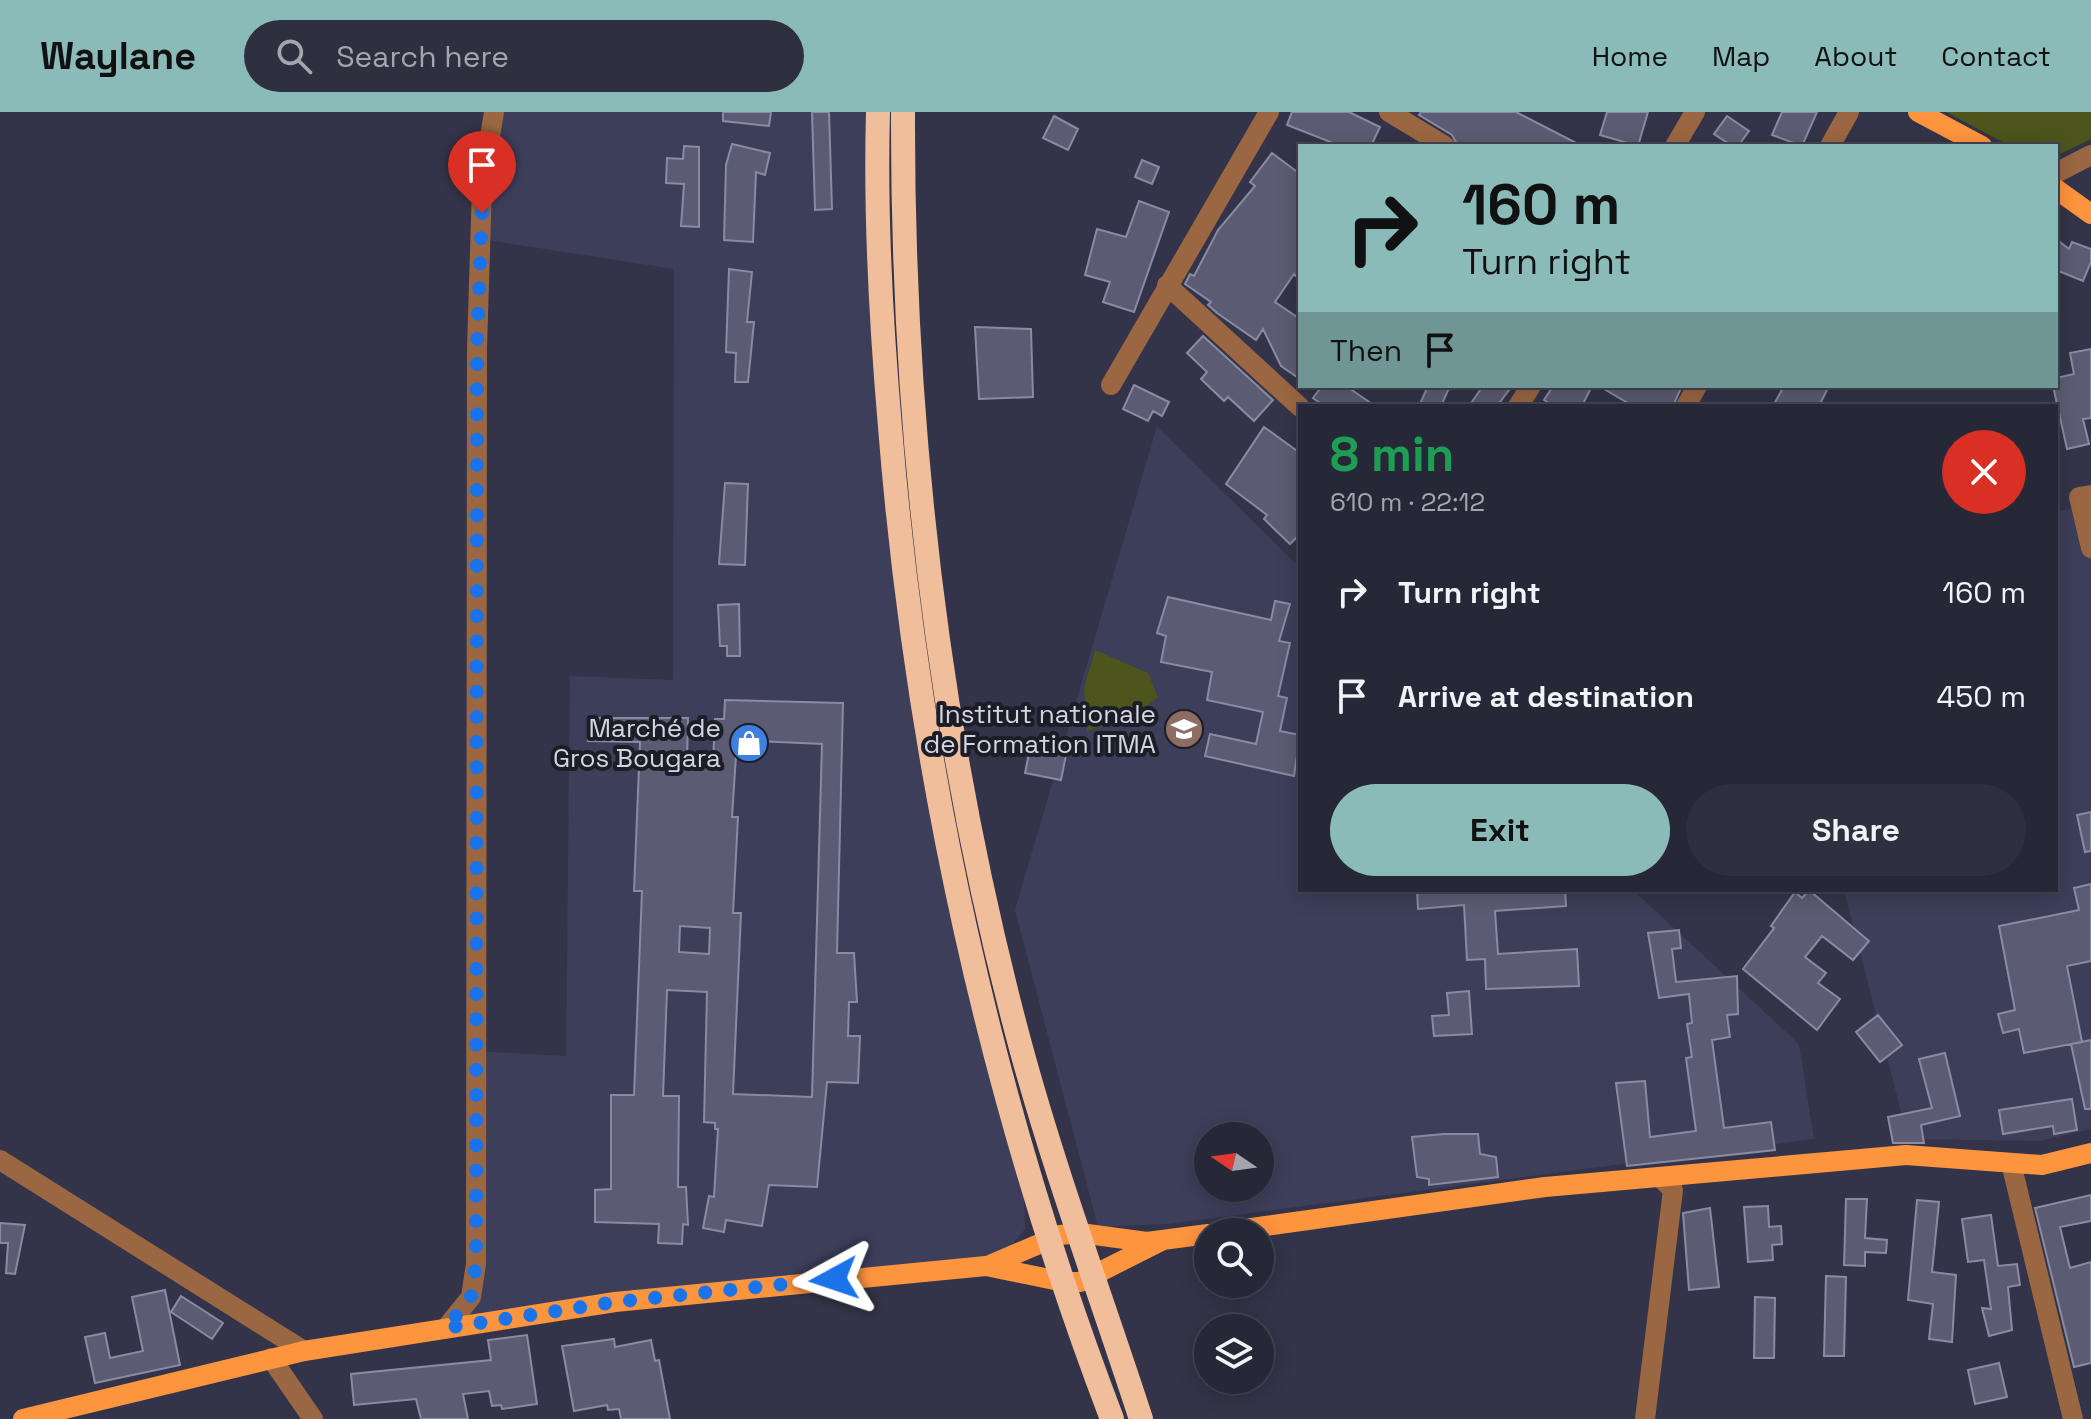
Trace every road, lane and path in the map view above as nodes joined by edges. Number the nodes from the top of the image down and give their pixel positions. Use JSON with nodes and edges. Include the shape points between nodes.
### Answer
{"nodes":[{"id":1,"x":494,"y":112,"type":"edge"},
{"id":2,"x":878,"y":112,"type":"edge"},
{"id":3,"x":903,"y":112,"type":"edge"},
{"id":4,"x":1269,"y":112,"type":"edge"},
{"id":5,"x":1389,"y":112,"type":"edge"},
{"id":6,"x":1695,"y":112,"type":"edge"},
{"id":7,"x":1849,"y":112,"type":"edge"},
{"id":8,"x":1918,"y":112,"type":"edge"},
{"id":9,"x":1442,"y":144,"type":"edge"},
{"id":10,"x":1676,"y":144,"type":"edge"},
{"id":11,"x":1831,"y":144,"type":"edge"},
{"id":12,"x":1978,"y":144,"type":"edge"},
{"id":13,"x":2091,"y":155,"type":"edge"},
{"id":14,"x":2058,"y":172,"type":"edge"},
{"id":15,"x":2058,"y":190,"type":"edge"},
{"id":16,"x":2091,"y":214,"type":"edge"},
{"id":17,"x":1167,"y":285,"type":"junction"},
{"id":18,"x":1111,"y":385,"type":"dead end"},
{"id":19,"x":1298,"y":405,"type":"edge"},
{"id":20,"x":2091,"y":495,"type":"edge"},
{"id":21,"x":2091,"y":548,"type":"edge"},
{"id":22,"x":2091,"y":1153,"type":"edge"},
{"id":23,"x":0,"y":1160,"type":"edge"},
{"id":24,"x":2011,"y":1163,"type":"junction"},
{"id":25,"x":1660,"y":1177,"type":"junction"},
{"id":26,"x":1274,"y":1225,"type":"edge"},
{"id":27,"x":1080,"y":1233,"type":"junction"},
{"id":28,"x":1194,"y":1236,"type":"edge"},
{"id":29,"x":1050,"y":1237,"type":"junction"},
{"id":30,"x":1163,"y":1240,"type":"junction"},
{"id":31,"x":986,"y":1266,"type":"junction"},
{"id":32,"x":1094,"y":1275,"type":"junction"},
{"id":33,"x":1064,"y":1282,"type":"junction"},
{"id":34,"x":446,"y":1328,"type":"junction"},
{"id":35,"x":304,"y":1351,"type":"junction"},
{"id":36,"x":271,"y":1358,"type":"junction"},
{"id":37,"x":23,"y":1419,"type":"edge"},
{"id":38,"x":313,"y":1419,"type":"edge"},
{"id":39,"x":1112,"y":1419,"type":"edge"},
{"id":40,"x":1141,"y":1419,"type":"edge"},
{"id":41,"x":1645,"y":1419,"type":"edge"},
{"id":42,"x":2073,"y":1419,"type":"edge"}],
"edges":[{"from":1,"to":34,"type":"street","via":[[482,186],[477,348],[476,1264],[471,1297]]},
{"from":2,"to":29,"type":"highway","via":[[886,376],[924,712],[990,1035]]},
{"from":3,"to":27,"type":"highway","via":[[905,296],[914,444],[948,695],[1022,1049]]},
{"from":4,"to":17,"type":"street"},
{"from":5,"to":9,"type":"street"},
{"from":6,"to":10,"type":"street"},
{"from":7,"to":11,"type":"street"},
{"from":8,"to":12,"type":"main road"},
{"from":13,"to":14,"type":"street"},
{"from":15,"to":16,"type":"main road"},
{"from":17,"to":18,"type":"street"},
{"from":17,"to":19,"type":"street"},
{"from":20,"to":21,"type":"street","via":[[2079,497]]},
{"from":22,"to":24,"type":"main road","via":[[2042,1165]]},
{"from":23,"to":35,"type":"street"},
{"from":24,"to":25,"type":"main road","via":[[1906,1155]]},
{"from":24,"to":42,"type":"street"},
{"from":25,"to":26,"type":"main road","via":[[1545,1187]]},
{"from":25,"to":41,"type":"street","via":[[1673,1190]]},
{"from":27,"to":29,"type":"main road"},
{"from":27,"to":30,"type":"main road"},
{"from":27,"to":32,"type":"highway"},
{"from":28,"to":30,"type":"main road"},
{"from":29,"to":31,"type":"main road"},
{"from":29,"to":33,"type":"highway"},
{"from":30,"to":32,"type":"main road"},
{"from":31,"to":33,"type":"main road"},
{"from":31,"to":34,"type":"main road","via":[[712,1290]]},
{"from":32,"to":33,"type":"main road"},
{"from":32,"to":40,"type":"highway"},
{"from":33,"to":39,"type":"highway"},
{"from":34,"to":35,"type":"main road"},
{"from":35,"to":36,"type":"main road"},
{"from":36,"to":37,"type":"main road"},
{"from":36,"to":38,"type":"street"}]}
